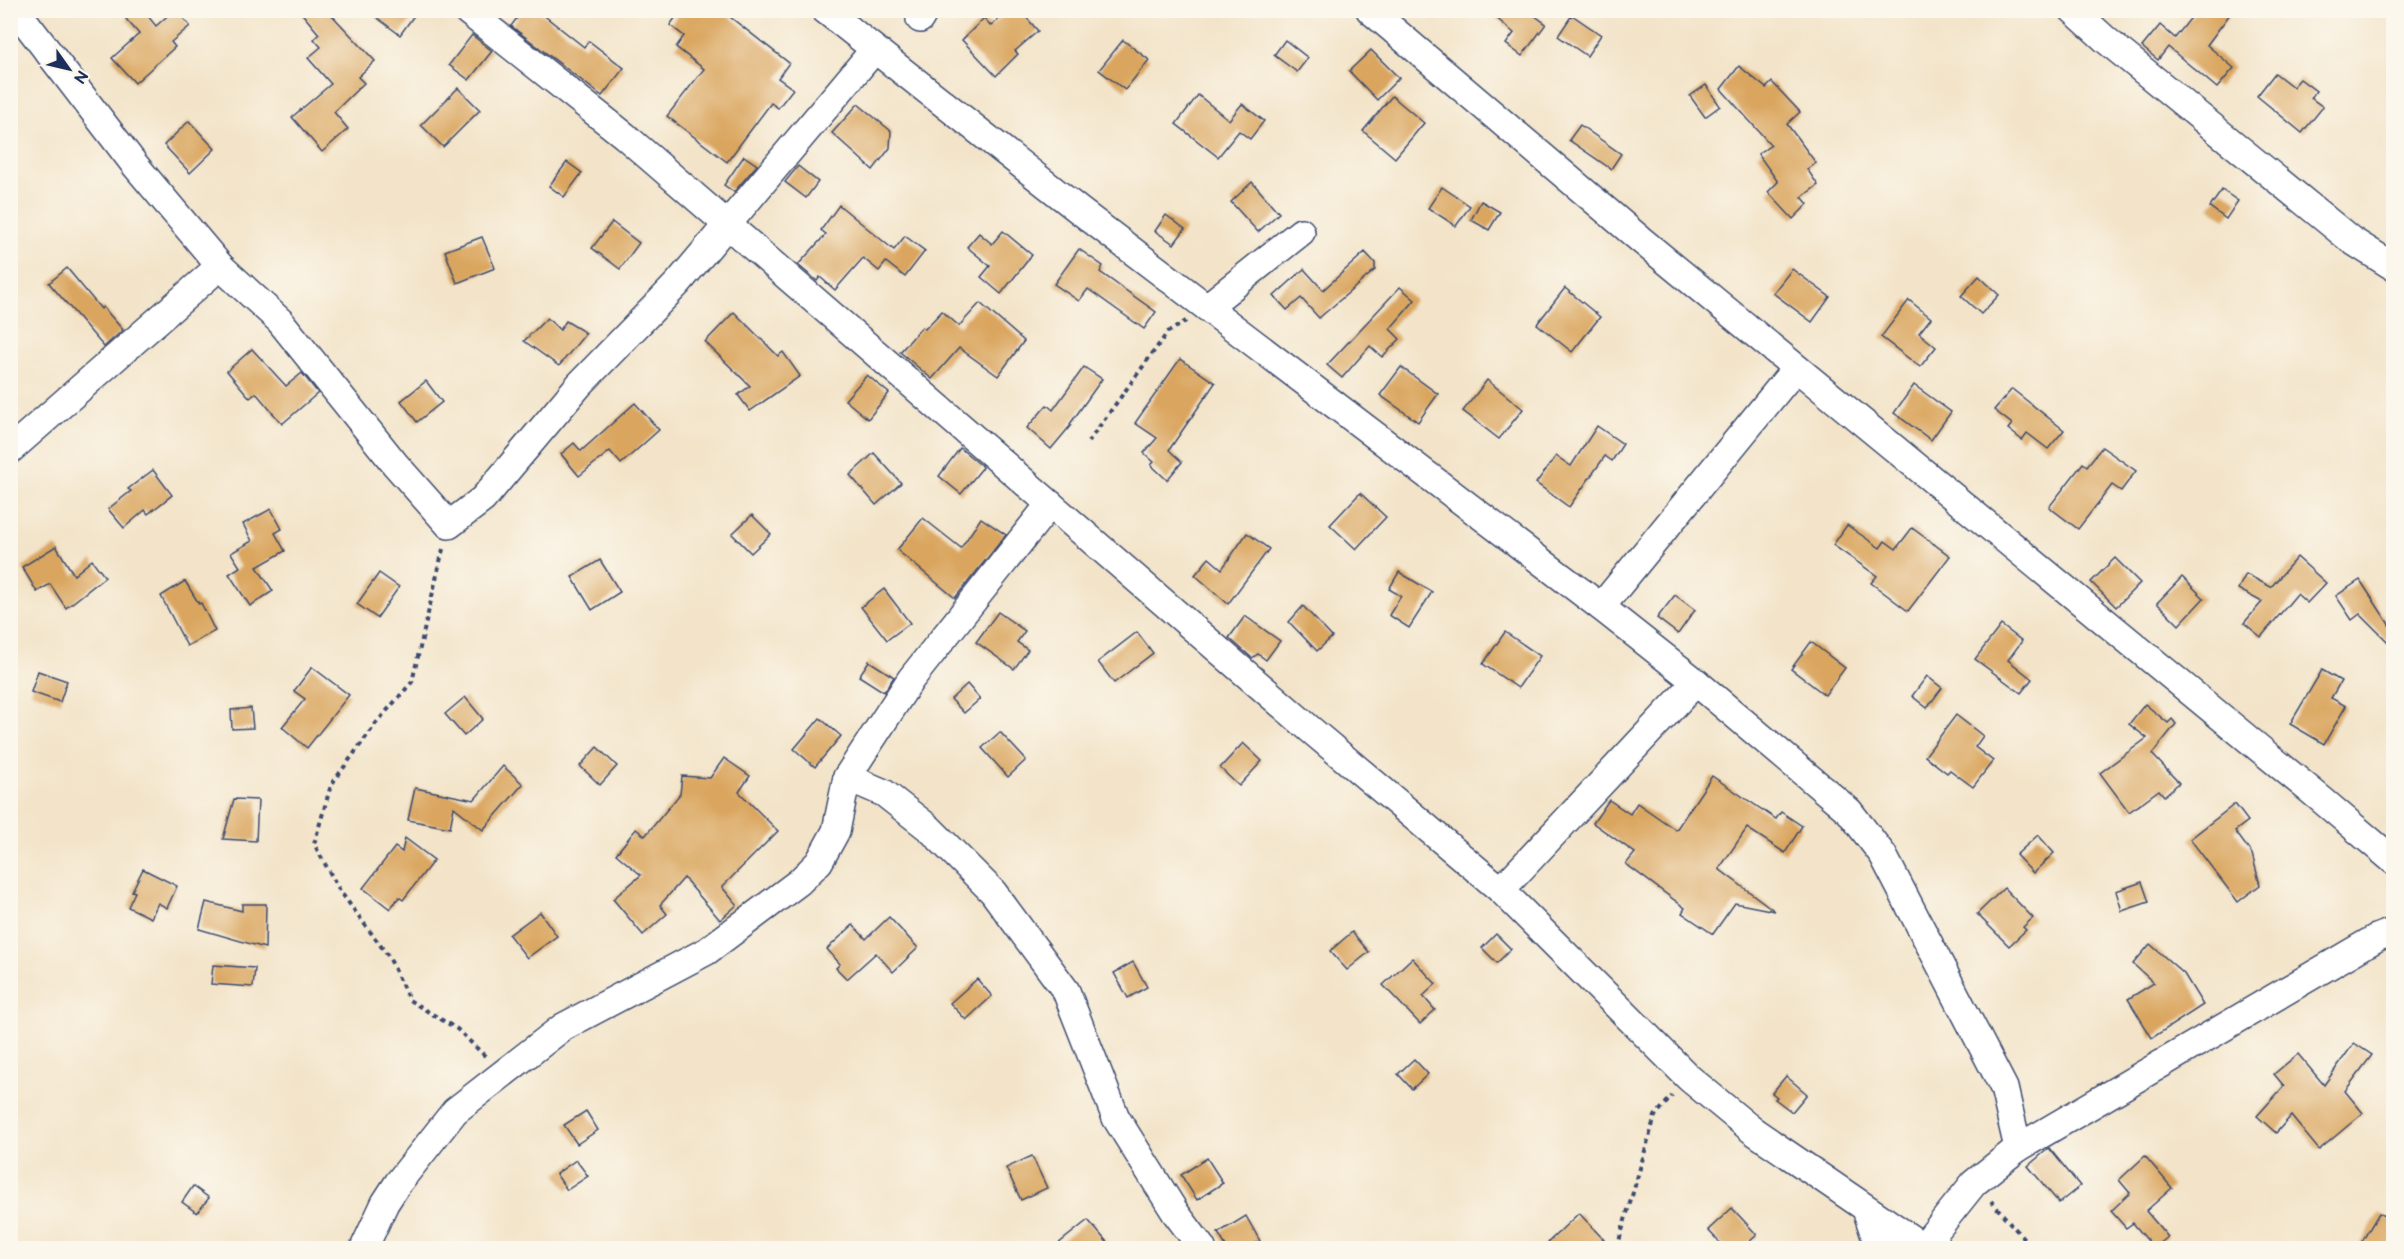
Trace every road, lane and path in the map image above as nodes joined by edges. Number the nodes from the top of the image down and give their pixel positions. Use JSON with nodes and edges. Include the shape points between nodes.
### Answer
{"nodes":[{"id":1,"x":16,"y":10,"type":"edge"},
{"id":2,"x":466,"y":10,"type":"edge"},
{"id":3,"x":825,"y":10,"type":"edge"},
{"id":4,"x":1370,"y":10,"type":"edge"},
{"id":5,"x":2073,"y":10,"type":"edge"},
{"id":6,"x":874,"y":50,"type":"junction"},
{"id":7,"x":725,"y":225,"type":"junction"},
{"id":8,"x":1301,"y":232,"type":"dead end"},
{"id":9,"x":220,"y":266,"type":"junction"},
{"id":10,"x":2394,"y":267,"type":"edge"},
{"id":11,"x":1207,"y":307,"type":"junction"},
{"id":12,"x":1796,"y":368,"type":"junction"},
{"id":13,"x":1088,"y":442,"type":"dead end"},
{"id":14,"x":10,"y":450,"type":"edge"},
{"id":15,"x":1050,"y":504,"type":"junction"},
{"id":16,"x":449,"y":525,"type":"junction"},
{"id":17,"x":1601,"y":607,"type":"junction"},
{"id":18,"x":1696,"y":682,"type":"junction"},
{"id":19,"x":847,"y":777,"type":"junction"},
{"id":20,"x":2394,"y":861,"type":"edge"},
{"id":21,"x":1501,"y":890,"type":"junction"},
{"id":22,"x":2394,"y":931,"type":"edge"},
{"id":23,"x":502,"y":1072,"type":"junction"},
{"id":24,"x":1689,"y":1078,"type":"junction"},
{"id":25,"x":2018,"y":1148,"type":"junction"},
{"id":26,"x":1974,"y":1183,"type":"junction"},
{"id":27,"x":1866,"y":1209,"type":"junction"},
{"id":28,"x":364,"y":1248,"type":"edge"},
{"id":29,"x":1202,"y":1248,"type":"edge"},
{"id":30,"x":1617,"y":1248,"type":"edge"},
{"id":31,"x":1879,"y":1248,"type":"edge"},
{"id":32,"x":1922,"y":1248,"type":"edge"},
{"id":33,"x":2032,"y":1248,"type":"edge"}],
"edges":[{"from":1,"to":9,"type":"street","via":[[135,165]]},
{"from":2,"to":7,"type":"street","via":[[625,136]]},
{"from":3,"to":6,"type":"street"},
{"from":4,"to":12,"type":"street"},
{"from":5,"to":10,"type":"street","via":[[2351,240]]},
{"from":6,"to":7,"type":"street"},
{"from":6,"to":11,"type":"street"},
{"from":7,"to":15,"type":"street"},
{"from":7,"to":16,"type":"street","via":[[678,284],[579,385],[483,499]]},
{"from":8,"to":11,"type":"street"},
{"from":9,"to":14,"type":"street"},
{"from":9,"to":16,"type":"street","via":[[280,321]]},
{"from":11,"to":13,"type":"path","via":[[1168,332]]},
{"from":11,"to":17,"type":"street"},
{"from":12,"to":17,"type":"street"},
{"from":12,"to":20,"type":"street"},
{"from":15,"to":19,"type":"street","via":[[911,679]]},
{"from":15,"to":21,"type":"street"},
{"from":16,"to":23,"type":"path","via":[[412,682],[330,785],[314,844],[340,891],[389,957],[409,1000],[457,1029]]},
{"from":17,"to":18,"type":"street"},
{"from":18,"to":21,"type":"street"},
{"from":18,"to":25,"type":"street","via":[[1849,812],[1883,855],[2004,1088]]},
{"from":19,"to":23,"type":"street","via":[[830,846],[799,882],[707,951],[562,1028]]},
{"from":19,"to":29,"type":"street","via":[[884,793],[921,822],[993,892],[1066,991],[1116,1118],[1174,1212]]},
{"from":21,"to":24,"type":"street"},
{"from":22,"to":25,"type":"street"},
{"from":23,"to":28,"type":"street","via":[[454,1111],[398,1183]]},
{"from":24,"to":27,"type":"street","via":[[1752,1130]]},
{"from":24,"to":30,"type":"path","via":[[1655,1116]]},
{"from":25,"to":26,"type":"street"},
{"from":26,"to":32,"type":"street"},
{"from":26,"to":33,"type":"path"},
{"from":27,"to":31,"type":"street"},
{"from":27,"to":32,"type":"street"}]}
